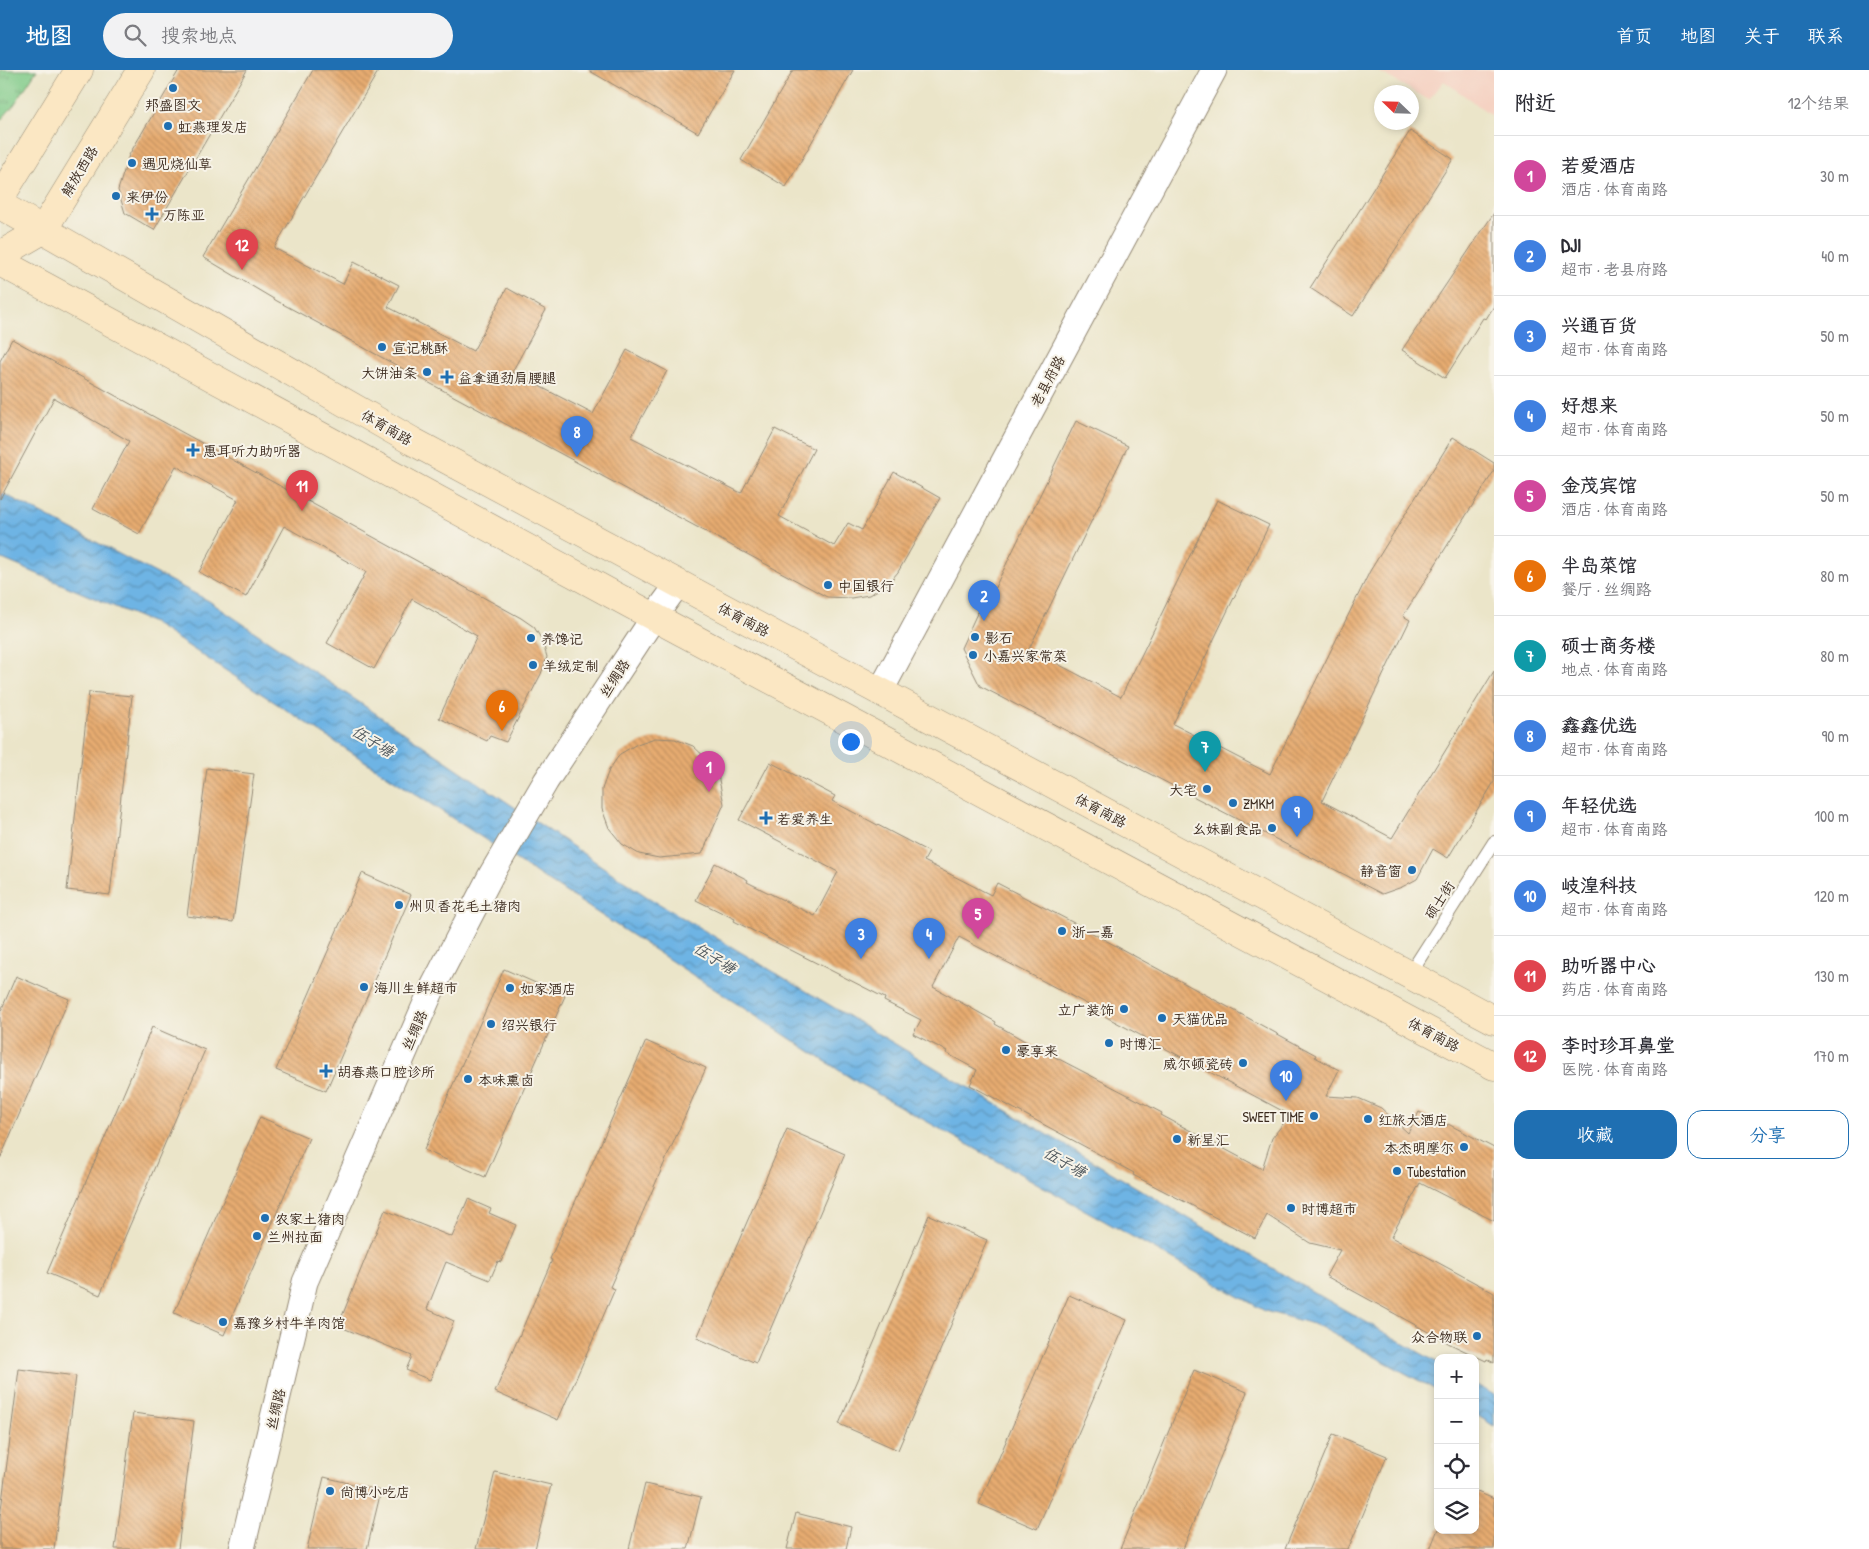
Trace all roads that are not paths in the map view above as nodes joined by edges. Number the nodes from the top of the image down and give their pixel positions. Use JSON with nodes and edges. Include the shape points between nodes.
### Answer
{"nodes":[{"id":1,"x":79,"y":70,"type":"edge"},
{"id":2,"x":141,"y":70,"type":"edge"},
{"id":3,"x":1214,"y":70,"type":"edge"},
{"id":4,"x":0,"y":198,"type":"edge"},
{"id":5,"x":0,"y":205,"type":"edge"},
{"id":6,"x":43,"y":230,"type":"junction"},
{"id":7,"x":0,"y":255,"type":"edge"},
{"id":8,"x":0,"y":262,"type":"edge"},
{"id":9,"x":678,"y":584,"type":"junction"},
{"id":10,"x":654,"y":618,"type":"junction"},
{"id":11,"x":880,"y":692,"type":"junction"},
{"id":12,"x":1494,"y":842,"type":"edge"},
{"id":13,"x":1409,"y":975,"type":"junction"},
{"id":14,"x":1494,"y":1020,"type":"edge"},
{"id":15,"x":1494,"y":1066,"type":"edge"},
{"id":16,"x":242,"y":1549,"type":"edge"}],
"edges":[{"from":1,"to":4,"type":"main road"},
{"from":2,"to":6,"type":"main road","name":"解放西路"},
{"from":3,"to":11,"type":"street","name":"老县府路"},
{"from":5,"to":6,"type":"main road","name":"体育南路"},
{"from":6,"to":7,"type":"main road","name":"解放西路"},
{"from":6,"to":9,"type":"main road","name":"体育南路","via":[[412,441]]},
{"from":8,"to":10,"type":"main road","name":"体育南路"},
{"from":9,"to":10,"type":"street","name":"丝绸路"},
{"from":9,"to":11,"type":"main road","name":"体育南路"},
{"from":10,"to":15,"type":"main road","name":"体育南路"},
{"from":10,"to":16,"type":"street","name":"丝绸路","via":[[546,781],[491,874],[432,989],[305,1282]]},
{"from":11,"to":13,"type":"main road","name":"体育南路"},
{"from":12,"to":13,"type":"lane","name":"硕士街"},
{"from":13,"to":14,"type":"main road","name":"体育南路"}]}
